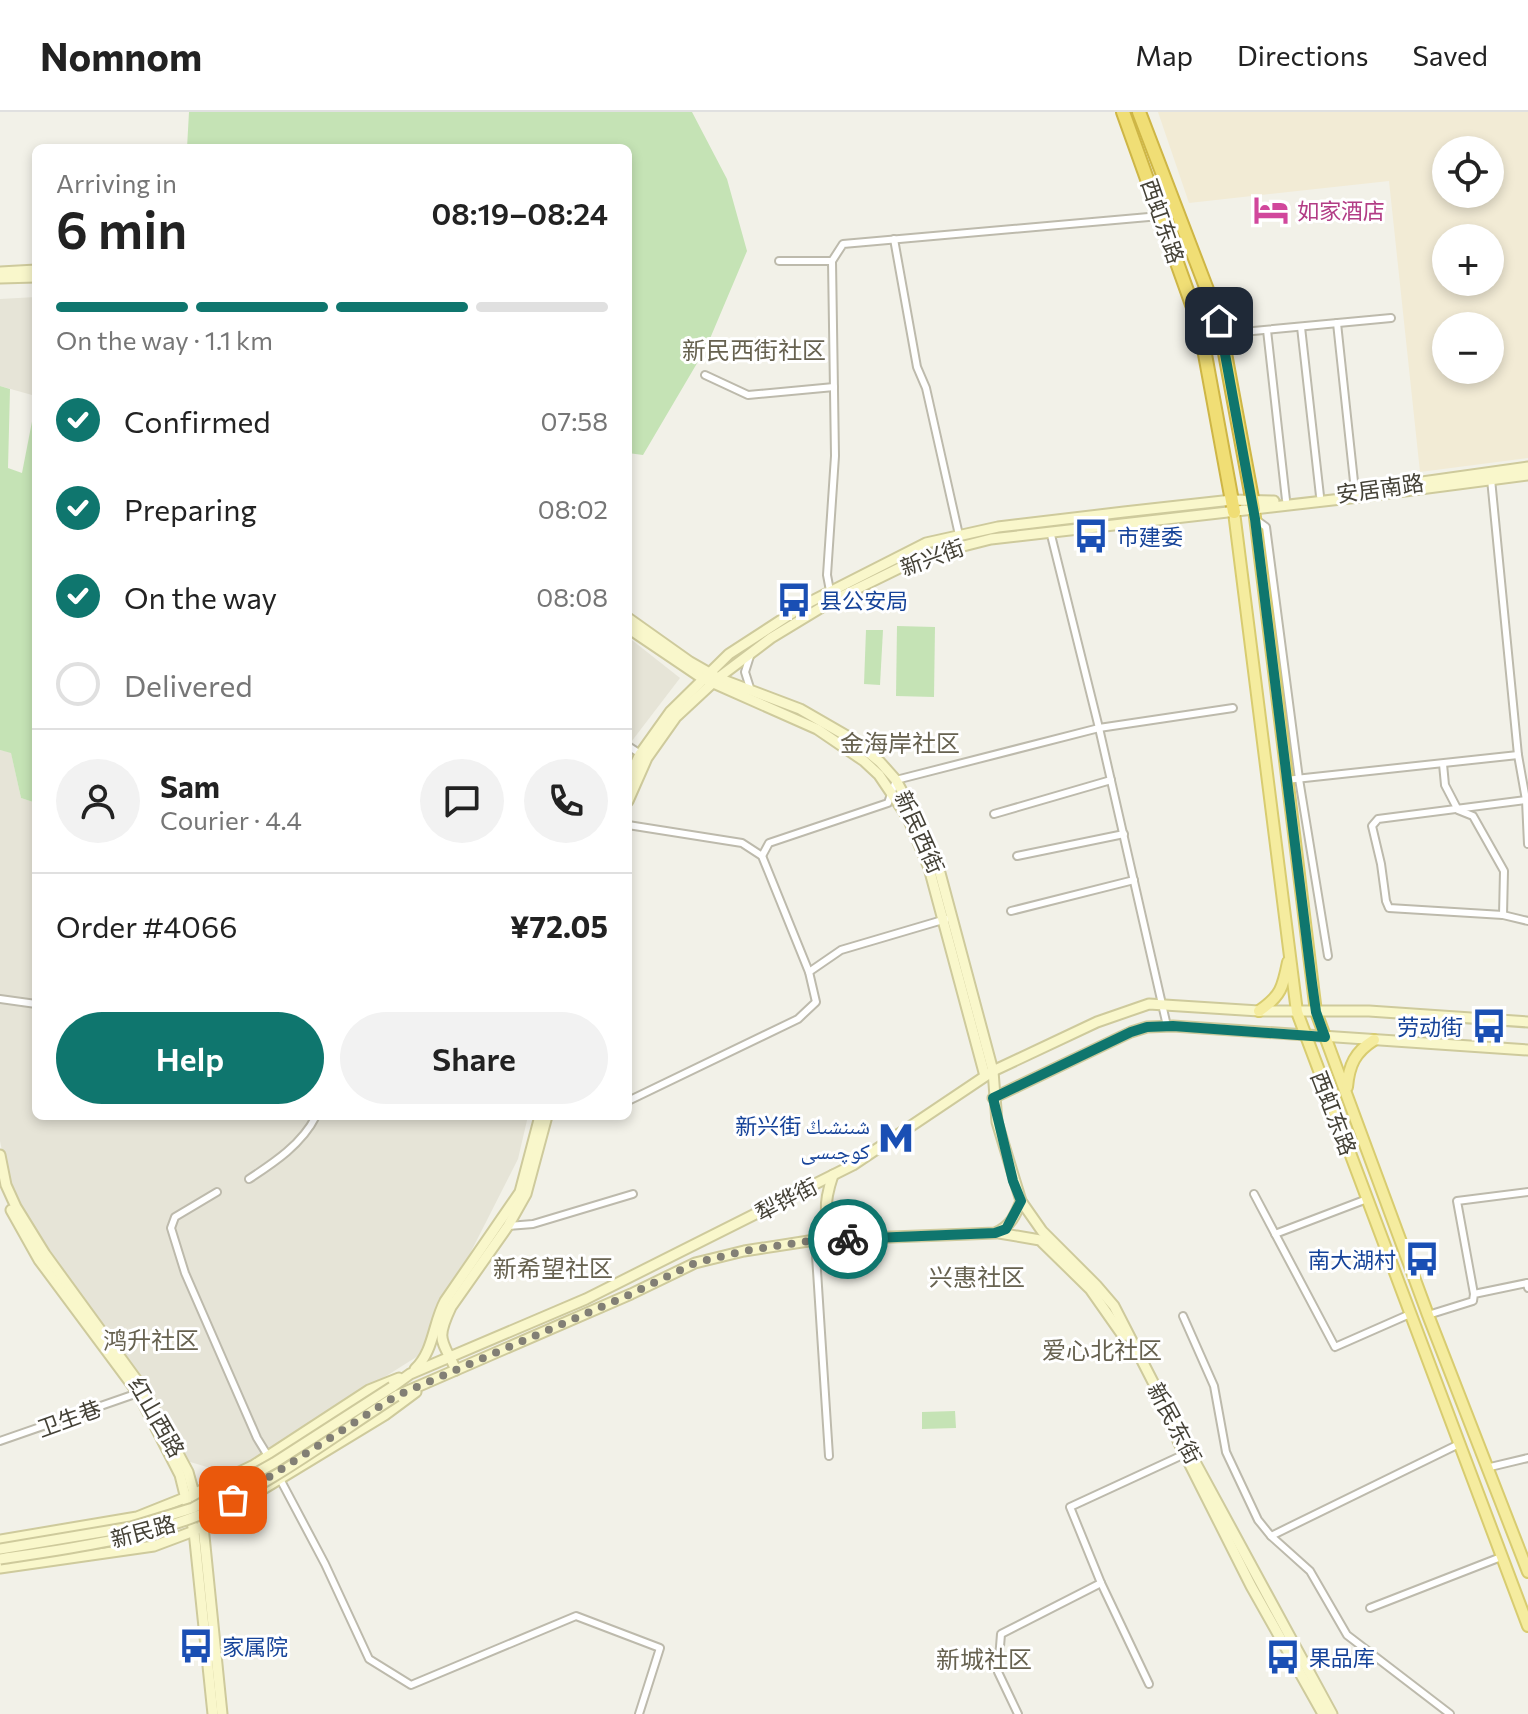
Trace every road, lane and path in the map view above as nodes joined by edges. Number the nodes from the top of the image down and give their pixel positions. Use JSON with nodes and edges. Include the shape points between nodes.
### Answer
{"nodes":[{"id":1,"x":1123,"y":112,"type":"edge"},
{"id":2,"x":1139,"y":112,"type":"edge"},
{"id":3,"x":1161,"y":216,"type":"junction"},
{"id":4,"x":894,"y":239,"type":"junction"},
{"id":5,"x":779,"y":261,"type":"dead end"},
{"id":6,"x":832,"y":261,"type":"junction"},
{"id":7,"x":32,"y":270,"type":"edge"},
{"id":8,"x":0,"y":272,"type":"edge"},
{"id":9,"x":32,"y":277,"type":"edge"},
{"id":10,"x":0,"y":278,"type":"edge"},
{"id":11,"x":1391,"y":318,"type":"dead end"},
{"id":12,"x":1337,"y":323,"type":"junction"},
{"id":13,"x":1301,"y":327,"type":"junction"},
{"id":14,"x":1267,"y":330,"type":"junction"},
{"id":15,"x":1221,"y":334,"type":"junction"},
{"id":16,"x":705,"y":375,"type":"dead end"},
{"id":17,"x":834,"y":387,"type":"junction"},
{"id":18,"x":1528,"y":467,"type":"edge"},
{"id":19,"x":1528,"y":475,"type":"edge"},
{"id":20,"x":1491,"y":479,"type":"junction"},
{"id":21,"x":1355,"y":491,"type":"junction"},
{"id":22,"x":1320,"y":496,"type":"junction"},
{"id":23,"x":1286,"y":500,"type":"junction"},
{"id":24,"x":1233,"y":506,"type":"junction"},
{"id":25,"x":1254,"y":510,"type":"junction"},
{"id":26,"x":1050,"y":531,"type":"junction"},
{"id":27,"x":959,"y":535,"type":"junction"},
{"id":28,"x":830,"y":591,"type":"junction"},
{"id":29,"x":632,"y":621,"type":"edge"},
{"id":30,"x":632,"y":630,"type":"edge"},
{"id":31,"x":750,"y":653,"type":"junction"},
{"id":32,"x":705,"y":675,"type":"junction"},
{"id":33,"x":715,"y":680,"type":"junction"},
{"id":34,"x":751,"y":691,"type":"junction"},
{"id":35,"x":1233,"y":708,"type":"dead end"},
{"id":36,"x":1099,"y":728,"type":"junction"},
{"id":37,"x":632,"y":748,"type":"edge"},
{"id":38,"x":1528,"y":751,"type":"edge"},
{"id":39,"x":1518,"y":752,"type":"junction"},
{"id":40,"x":644,"y":756,"type":"junction"},
{"id":41,"x":1443,"y":764,"type":"junction"},
{"id":42,"x":632,"y":774,"type":"edge"},
{"id":43,"x":1299,"y":779,"type":"junction"},
{"id":44,"x":896,"y":780,"type":"junction"},
{"id":45,"x":1111,"y":780,"type":"junction"},
{"id":46,"x":1286,"y":780,"type":"junction"},
{"id":47,"x":632,"y":790,"type":"edge"},
{"id":48,"x":892,"y":792,"type":"junction"},
{"id":49,"x":1526,"y":800,"type":"junction"},
{"id":50,"x":1458,"y":810,"type":"junction"},
{"id":51,"x":994,"y":814,"type":"dead end"},
{"id":52,"x":632,"y":826,"type":"edge"},
{"id":53,"x":1124,"y":834,"type":"junction"},
{"id":54,"x":1528,"y":844,"type":"edge"},
{"id":55,"x":762,"y":856,"type":"junction"},
{"id":56,"x":1017,"y":856,"type":"dead end"},
{"id":57,"x":1134,"y":880,"type":"junction"},
{"id":58,"x":1011,"y":911,"type":"dead end"},
{"id":59,"x":1503,"y":915,"type":"junction"},
{"id":60,"x":948,"y":919,"type":"junction"},
{"id":61,"x":1528,"y":921,"type":"edge"},
{"id":62,"x":1290,"y":952,"type":"junction"},
{"id":63,"x":1328,"y":956,"type":"dead end"},
{"id":64,"x":809,"y":972,"type":"junction"},
{"id":65,"x":0,"y":999,"type":"edge"},
{"id":66,"x":32,"y":1003,"type":"edge"},
{"id":67,"x":1163,"y":1004,"type":"junction"},
{"id":68,"x":1259,"y":1011,"type":"junction"},
{"id":69,"x":1297,"y":1012,"type":"junction"},
{"id":70,"x":1316,"y":1012,"type":"junction"},
{"id":71,"x":1528,"y":1022,"type":"edge"},
{"id":72,"x":1167,"y":1026,"type":"junction"},
{"id":73,"x":1304,"y":1036,"type":"junction"},
{"id":74,"x":1325,"y":1037,"type":"junction"},
{"id":75,"x":1374,"y":1040,"type":"junction"},
{"id":76,"x":1528,"y":1050,"type":"edge"},
{"id":77,"x":989,"y":1073,"type":"junction"},
{"id":78,"x":1347,"y":1093,"type":"junction"},
{"id":79,"x":993,"y":1098,"type":"junction"},
{"id":80,"x":632,"y":1099,"type":"edge"},
{"id":81,"x":314,"y":1120,"type":"edge"},
{"id":82,"x":539,"y":1120,"type":"edge"},
{"id":83,"x":546,"y":1120,"type":"edge"},
{"id":84,"x":0,"y":1155,"type":"edge"},
{"id":85,"x":833,"y":1175,"type":"junction"},
{"id":86,"x":0,"y":1176,"type":"edge"},
{"id":87,"x":249,"y":1179,"type":"dead end"},
{"id":88,"x":217,"y":1192,"type":"dead end"},
{"id":89,"x":1528,"y":1192,"type":"edge"},
{"id":90,"x":633,"y":1194,"type":"dead end"},
{"id":91,"x":1254,"y":1194,"type":"dead end"},
{"id":92,"x":1367,"y":1199,"type":"junction"},
{"id":93,"x":1021,"y":1201,"type":"junction"},
{"id":94,"x":508,"y":1226,"type":"junction"},
{"id":95,"x":995,"y":1233,"type":"junction"},
{"id":96,"x":1275,"y":1234,"type":"junction"},
{"id":97,"x":849,"y":1239,"type":"junction"},
{"id":98,"x":815,"y":1240,"type":"junction"},
{"id":99,"x":1528,"y":1288,"type":"edge"},
{"id":100,"x":1474,"y":1294,"type":"junction"},
{"id":101,"x":1410,"y":1314,"type":"junction"},
{"id":102,"x":1428,"y":1315,"type":"junction"},
{"id":103,"x":1183,"y":1316,"type":"dead end"},
{"id":104,"x":450,"y":1356,"type":"junction"},
{"id":105,"x":456,"y":1370,"type":"junction"},
{"id":106,"x":410,"y":1374,"type":"junction"},
{"id":107,"x":428,"y":1382,"type":"junction"},
{"id":108,"x":394,"y":1392,"type":"junction"},
{"id":109,"x":138,"y":1393,"type":"junction"},
{"id":110,"x":0,"y":1441,"type":"edge"},
{"id":111,"x":1459,"y":1444,"type":"junction"},
{"id":112,"x":1187,"y":1453,"type":"junction"},
{"id":113,"x":268,"y":1456,"type":"junction"},
{"id":114,"x":829,"y":1456,"type":"dead end"},
{"id":115,"x":1528,"y":1458,"type":"edge"},
{"id":116,"x":1486,"y":1468,"type":"junction"},
{"id":117,"x":280,"y":1479,"type":"junction"},
{"id":118,"x":191,"y":1495,"type":"junction"},
{"id":119,"x":199,"y":1528,"type":"junction"},
{"id":120,"x":1271,"y":1536,"type":"junction"},
{"id":121,"x":0,"y":1540,"type":"edge"},
{"id":122,"x":0,"y":1549,"type":"edge"},
{"id":123,"x":1501,"y":1557,"type":"junction"},
{"id":124,"x":0,"y":1559,"type":"edge"},
{"id":125,"x":0,"y":1568,"type":"edge"},
{"id":126,"x":1528,"y":1572,"type":"edge"},
{"id":127,"x":1101,"y":1583,"type":"junction"},
{"id":128,"x":1370,"y":1608,"type":"dead end"},
{"id":129,"x":1528,"y":1626,"type":"edge"},
{"id":130,"x":1149,"y":1684,"type":"dead end"},
{"id":131,"x":213,"y":1714,"type":"edge"},
{"id":132,"x":222,"y":1714,"type":"edge"},
{"id":133,"x":639,"y":1714,"type":"edge"},
{"id":134,"x":1018,"y":1714,"type":"edge"},
{"id":135,"x":1323,"y":1714,"type":"edge"},
{"id":136,"x":1332,"y":1714,"type":"edge"},
{"id":137,"x":1450,"y":1714,"type":"edge"}],
"edges":[{"from":1,"to":3,"type":"highway","name":"西虹东路"},
{"from":2,"to":15,"type":"highway","name":"西虹东路"},
{"from":3,"to":4,"type":"street"},
{"from":3,"to":24,"type":"highway","name":"西虹东路","via":[[1200,327]]},
{"from":4,"to":6,"type":"street","via":[[843,244]]},
{"from":4,"to":27,"type":"street","via":[[917,367]]},
{"from":5,"to":6,"type":"street"},
{"from":6,"to":17,"type":"street"},
{"from":7,"to":8,"type":"main road"},
{"from":9,"to":10,"type":"main road"},
{"from":11,"to":12,"type":"street"},
{"from":12,"to":13,"type":"street"},
{"from":12,"to":21,"type":"street"},
{"from":13,"to":14,"type":"street"},
{"from":13,"to":22,"type":"street"},
{"from":14,"to":15,"type":"street"},
{"from":14,"to":23,"type":"street"},
{"from":15,"to":25,"type":"highway","name":"西虹东路"},
{"from":16,"to":17,"type":"street","via":[[748,395]]},
{"from":17,"to":28,"type":"street"},
{"from":18,"to":21,"type":"main road","name":"安居南路"},
{"from":19,"to":20,"type":"main road","name":"安居南路"},
{"from":20,"to":25,"type":"main road","name":"安居南路"},
{"from":20,"to":39,"type":"street"},
{"from":21,"to":22,"type":"main road","name":"安居南路"},
{"from":22,"to":23,"type":"main road","name":"安居南路"},
{"from":23,"to":25,"type":"main road","name":"安居南路"},
{"from":24,"to":25,"type":"main road","name":"安居南路"},
{"from":24,"to":26,"type":"main road","name":"新兴街"},
{"from":24,"to":27,"type":"main road","name":"新兴街"},
{"from":24,"to":62,"type":"main road","name":"西虹东路"},
{"from":25,"to":43,"type":"street","via":[[1266,527]]},
{"from":25,"to":46,"type":"main road","name":"西虹东路"},
{"from":26,"to":31,"type":"main road","name":"新兴街","via":[[961,544],[924,556],[832,601]]},
{"from":26,"to":36,"type":"street"},
{"from":27,"to":28,"type":"main road","name":"新兴街","via":[[926,543]]},
{"from":28,"to":32,"type":"main road","name":"新兴街","via":[[729,654]]},
{"from":29,"to":32,"type":"main road","name":"新民西街"},
{"from":30,"to":32,"type":"main road","name":"新民西街"},
{"from":31,"to":33,"type":"main road","name":"新兴街"},
{"from":31,"to":34,"type":"street","via":[[745,672]]},
{"from":32,"to":33,"type":"main road","name":"新民西街"},
{"from":32,"to":40,"type":"main road","name":"新兴街","via":[[670,712]]},
{"from":33,"to":34,"type":"main road","name":"新民西街"},
{"from":33,"to":40,"type":"main road","name":"新兴街"},
{"from":33,"to":48,"type":"main road","name":"新民西街","via":[[817,729],[864,761]]},
{"from":34,"to":44,"type":"main road","name":"新民西街","via":[[800,709],[852,739]]},
{"from":35,"to":36,"type":"street"},
{"from":36,"to":44,"type":"street"},
{"from":36,"to":45,"type":"street"},
{"from":37,"to":40,"type":"street"},
{"from":38,"to":39,"type":"street"},
{"from":39,"to":41,"type":"street"},
{"from":39,"to":49,"type":"street"},
{"from":40,"to":42,"type":"main road","name":"新兴街"},
{"from":40,"to":47,"type":"main road","name":"新兴街"},
{"from":41,"to":43,"type":"street"},
{"from":41,"to":50,"type":"street","via":[[1445,785]]},
{"from":43,"to":46,"type":"street"},
{"from":43,"to":63,"type":"street"},
{"from":44,"to":48,"type":"street"},
{"from":44,"to":60,"type":"main road","name":"新民西街","via":[[927,838]]},
{"from":45,"to":51,"type":"street"},
{"from":45,"to":53,"type":"street"},
{"from":46,"to":70,"type":"main road","name":"西虹东路"},
{"from":48,"to":55,"type":"street","via":[[888,803],[769,843]]},
{"from":48,"to":60,"type":"main road","name":"新民西街","via":[[920,844]]},
{"from":49,"to":50,"type":"street"},
{"from":49,"to":54,"type":"street"},
{"from":50,"to":59,"type":"street","via":[[1473,816],[1504,871]]},
{"from":50,"to":59,"type":"street","via":[[1378,819],[1372,826],[1389,908]]},
{"from":52,"to":55,"type":"street","via":[[742,843]]},
{"from":53,"to":56,"type":"street"},
{"from":53,"to":57,"type":"street"},
{"from":55,"to":64,"type":"street"},
{"from":57,"to":58,"type":"street"},
{"from":57,"to":67,"type":"street"},
{"from":59,"to":61,"type":"street"},
{"from":60,"to":64,"type":"street","via":[[841,950]]},
{"from":60,"to":77,"type":"main road","name":"新民西街"},
{"from":62,"to":68,"type":"main road","via":[[1276,998]]},
{"from":62,"to":69,"type":"main road","name":"西虹东路"},
{"from":64,"to":80,"type":"street","via":[[816,1002],[798,1019]]},
{"from":65,"to":66,"type":"street"},
{"from":67,"to":68,"type":"main road","name":"犁铧街"},
{"from":67,"to":72,"type":"street"},
{"from":67,"to":77,"type":"main road","name":"犁铧街","via":[[1097,1022]]},
{"from":68,"to":69,"type":"main road","name":"犁铧街"},
{"from":69,"to":70,"type":"main road","name":"犁铧街"},
{"from":69,"to":73,"type":"main road","name":"西虹东路"},
{"from":70,"to":71,"type":"main road","name":"犁铧街"},
{"from":70,"to":74,"type":"main road","name":"西虹东路"},
{"from":72,"to":73,"type":"main road"},
{"from":72,"to":79,"type":"main road","via":[[1131,1032]]},
{"from":73,"to":74,"type":"main road"},
{"from":73,"to":92,"type":"main road","name":"西虹东路"},
{"from":74,"to":75,"type":"main road"},
{"from":74,"to":78,"type":"main road","name":"西虹东路"},
{"from":75,"to":76,"type":"main road"},
{"from":75,"to":78,"type":"main road","via":[[1349,1068]]},
{"from":77,"to":79,"type":"main road","name":"新民西街"},
{"from":77,"to":85,"type":"main road","name":"犁铧街"},
{"from":78,"to":102,"type":"main road","name":"西虹东路"},
{"from":79,"to":93,"type":"main road","name":"新民东街"},
{"from":81,"to":87,"type":"street","via":[[279,1159]]},
{"from":82,"to":106,"type":"main road","via":[[520,1192],[445,1301],[424,1360]]},
{"from":83,"to":94,"type":"main road","via":[[526,1194]]},
{"from":84,"to":118,"type":"main road","name":"红山西路","via":[[16,1207],[144,1390],[188,1472]]},
{"from":85,"to":97,"type":"main road","via":[[826,1214],[836,1233]]},
{"from":85,"to":104,"type":"main road","name":"犁铧街","via":[[586,1299]]},
{"from":86,"to":109,"type":"main road","name":"红山西路","via":[[10,1208],[39,1260]]},
{"from":88,"to":113,"type":"street","via":[[175,1217],[171,1228],[185,1273]]},
{"from":89,"to":100,"type":"street","via":[[1457,1201]]},
{"from":90,"to":94,"type":"street","via":[[533,1224]]},
{"from":91,"to":96,"type":"street"},
{"from":92,"to":96,"type":"street"},
{"from":92,"to":101,"type":"main road","name":"西虹东路"},
{"from":93,"to":95,"type":"main road","via":[[1006,1229]]},
{"from":93,"to":112,"type":"main road","name":"新民东街","via":[[1042,1231],[1114,1306]]},
{"from":94,"to":104,"type":"main road","via":[[444,1321],[440,1335]]},
{"from":95,"to":97,"type":"main road","name":"犁铧街"},
{"from":95,"to":112,"type":"main road","name":"新民东街","via":[[1040,1240],[1090,1289],[1120,1331]]},
{"from":96,"to":101,"type":"street","via":[[1335,1347]]},
{"from":97,"to":98,"type":"main road","name":"犁铧街"},
{"from":98,"to":105,"type":"main road","name":"犁铧街","via":[[695,1263]]},
{"from":98,"to":114,"type":"street"},
{"from":99,"to":100,"type":"street","via":[[1527,1283]]},
{"from":100,"to":102,"type":"street","via":[[1473,1301]]},
{"from":101,"to":111,"type":"main road","name":"西虹东路"},
{"from":102,"to":116,"type":"main road","name":"西虹东路"},
{"from":103,"to":120,"type":"street","via":[[1214,1386],[1226,1452]]},
{"from":104,"to":105,"type":"main road"},
{"from":104,"to":106,"type":"main road","name":"犁铧街"},
{"from":105,"to":107,"type":"main road","name":"犁铧街"},
{"from":106,"to":108,"type":"main road","name":"犁铧街"},
{"from":106,"to":113,"type":"main road","via":[[369,1390]]},
{"from":107,"to":108,"type":"main road","name":"犁铧街"},
{"from":107,"to":117,"type":"main road","via":[[385,1415]]},
{"from":108,"to":122,"type":"main road","name":"新民路","bridge":true,"via":[[193,1508],[131,1527]]},
{"from":108,"to":124,"type":"main road","name":"新民路","bridge":true,"via":[[233,1500],[196,1516],[136,1536]]},
{"from":109,"to":110,"type":"street","name":"卫生巷"},
{"from":109,"to":118,"type":"main road","name":"红山西路"},
{"from":111,"to":120,"type":"street"},
{"from":111,"to":123,"type":"main road","name":"西虹东路"},
{"from":112,"to":127,"type":"street","via":[[1070,1507]]},
{"from":112,"to":135,"type":"main road","name":"新民东街","via":[[1251,1586]]},
{"from":112,"to":136,"type":"main road","name":"新民东街"},
{"from":113,"to":118,"type":"main road"},
{"from":115,"to":116,"type":"street"},
{"from":116,"to":126,"type":"main road","name":"西虹东路"},
{"from":117,"to":119,"type":"main road"},
{"from":117,"to":133,"type":"street","via":[[369,1659],[411,1685],[576,1616],[660,1648]]},
{"from":118,"to":119,"type":"main road","name":"红山西路"},
{"from":118,"to":121,"type":"main road","via":[[137,1517]]},
{"from":119,"to":125,"type":"main road","via":[[154,1546]]},
{"from":119,"to":131,"type":"main road","name":"红山西路"},
{"from":119,"to":132,"type":"main road","name":"红山西路"},
{"from":120,"to":137,"type":"street","via":[[1310,1571],[1347,1635]]},
{"from":123,"to":128,"type":"street"},
{"from":123,"to":129,"type":"main road","name":"西虹东路"},
{"from":127,"to":130,"type":"street"},
{"from":127,"to":134,"type":"street","via":[[1001,1634],[998,1672]]}]}
